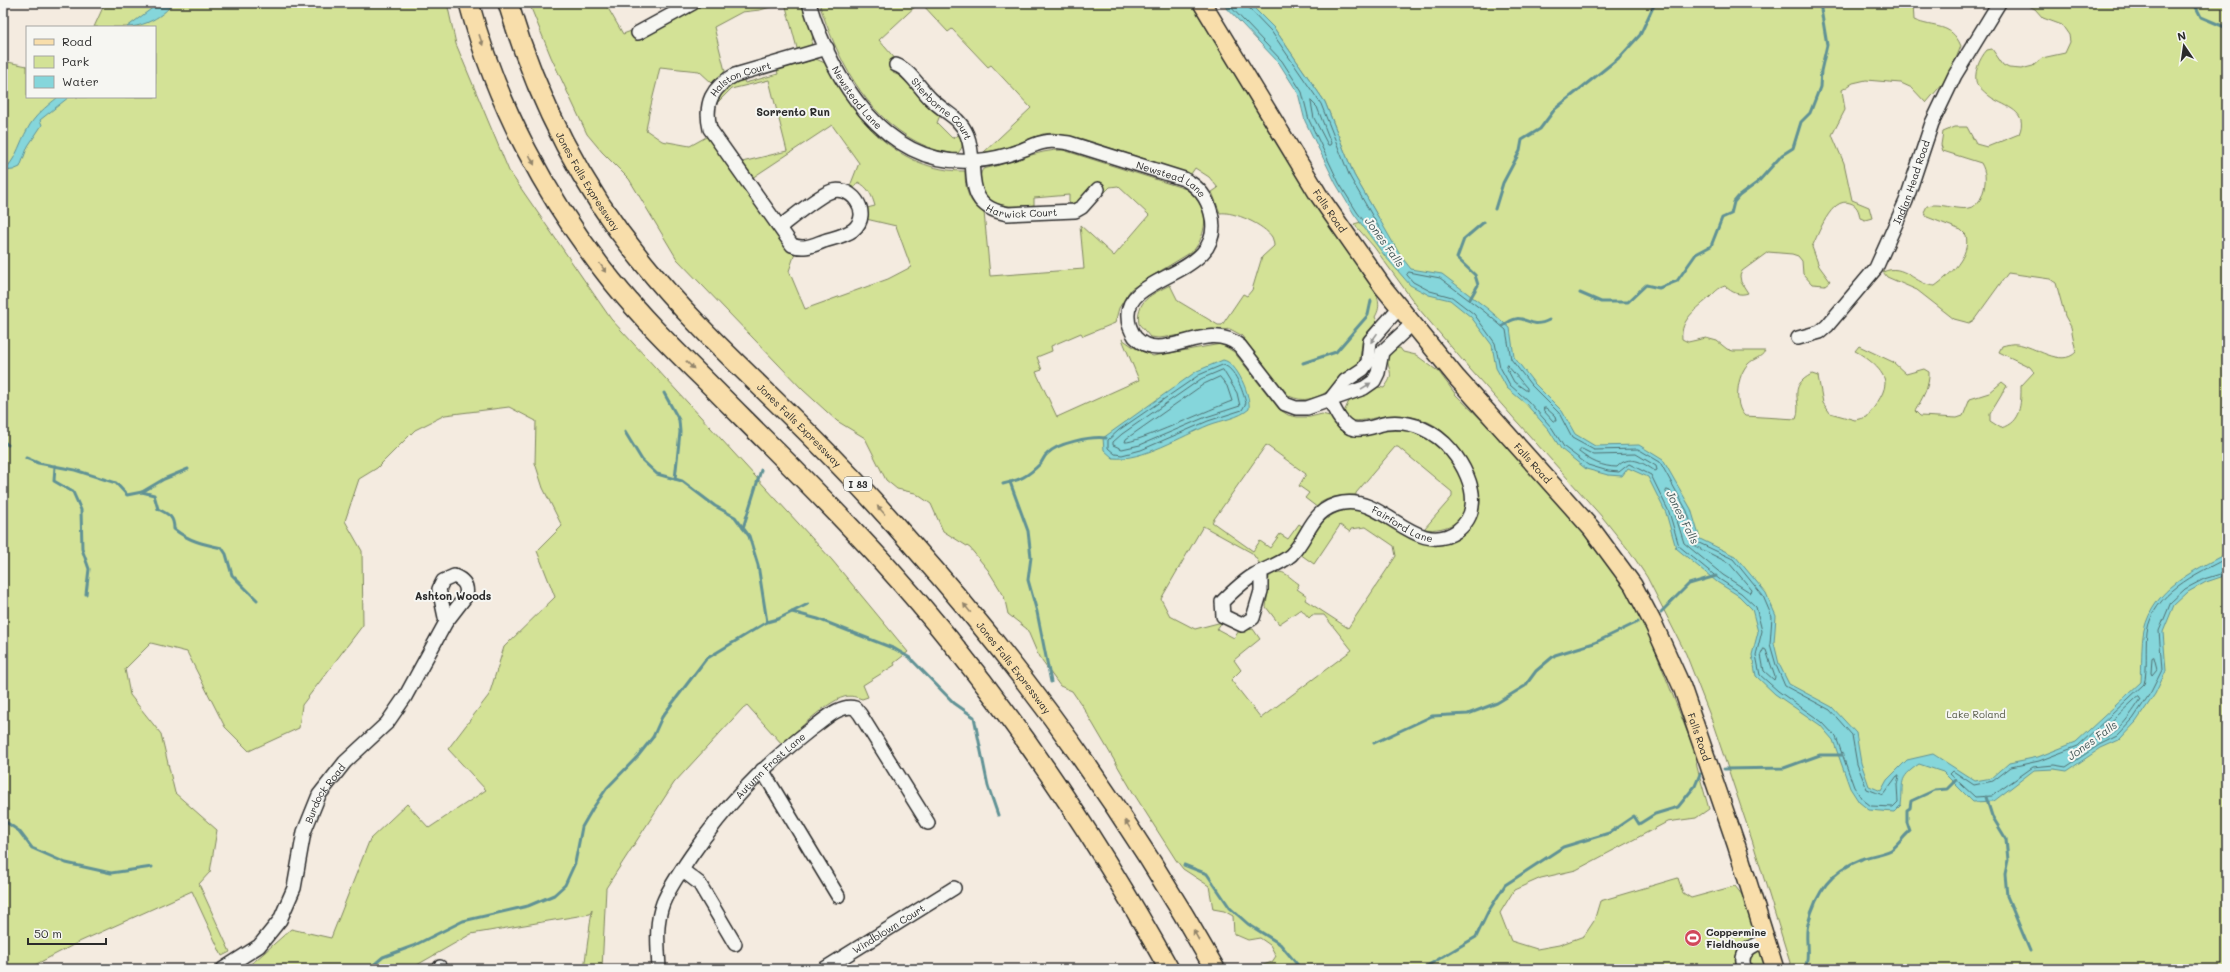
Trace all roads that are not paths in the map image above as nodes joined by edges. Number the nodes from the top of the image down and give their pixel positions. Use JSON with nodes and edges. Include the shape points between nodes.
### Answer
{"nodes":[{"id":1,"x":469,"y":3,"type":"edge"},
{"id":2,"x":508,"y":3,"type":"edge"},
{"id":3,"x":693,"y":3,"type":"edge"},
{"id":4,"x":809,"y":3,"type":"edge"},
{"id":5,"x":1202,"y":3,"type":"edge"},
{"id":6,"x":1999,"y":3,"type":"edge"},
{"id":7,"x":638,"y":34,"type":"dead end"},
{"id":8,"x":827,"y":48,"type":"junction"},
{"id":9,"x":896,"y":65,"type":"dead end"},
{"id":10,"x":971,"y":162,"type":"junction"},
{"id":11,"x":1098,"y":189,"type":"dead end"},
{"id":12,"x":780,"y":227,"type":"junction"},
{"id":13,"x":1399,"y":308,"type":"junction"},
{"id":14,"x":1412,"y":324,"type":"junction"},
{"id":15,"x":1798,"y":338,"type":"dead end"},
{"id":16,"x":1330,"y":400,"type":"junction"},
{"id":17,"x":1261,"y":572,"type":"dead end"},
{"id":18,"x":446,"y":622,"type":"dead end"},
{"id":19,"x":762,"y":770,"type":"junction"},
{"id":20,"x":928,"y":823,"type":"dead end"},
{"id":21,"x":682,"y":870,"type":"junction"},
{"id":22,"x":954,"y":888,"type":"dead end"},
{"id":23,"x":838,"y":896,"type":"dead end"},
{"id":24,"x":1766,"y":940,"type":"junction"},
{"id":25,"x":735,"y":944,"type":"dead end"},
{"id":26,"x":223,"y":969,"type":"edge"},
{"id":27,"x":659,"y":969,"type":"edge"},
{"id":28,"x":824,"y":969,"type":"edge"},
{"id":29,"x":1170,"y":969,"type":"edge"},
{"id":30,"x":1215,"y":969,"type":"edge"},
{"id":31,"x":1745,"y":969,"type":"edge"},
{"id":32,"x":1775,"y":969,"type":"edge"}],
"edges":[{"from":1,"to":29,"type":"highway","one_way":true,"via":[[490,69],[513,122],[540,176],[576,232],[612,281],[650,325],[871,550],[960,654],[1068,800],[1102,852]]},
{"from":30,"to":2,"type":"highway","name":"Jones Falls Expressway","number":"I 83","one_way":true,"via":[[1159,873],[1094,775],[1024,678],[956,595],[854,480],[678,304],[632,248],[576,164],[547,108]]},
{"from":3,"to":7,"type":"street"},
{"from":4,"to":8,"type":"street","name":"Newstead Lane"},
{"from":5,"to":13,"type":"main road","name":"Falls Road","via":[[1318,194]]},
{"from":6,"to":15,"type":"street","name":"Indian Head Road","via":[[1955,75],[1932,123],[1906,201],[1876,268],[1827,326],[1820,332]]},
{"from":8,"to":10,"type":"street","name":"Newstead Lane","via":[[851,94],[864,112],[890,135],[922,153],[943,160]]},
{"from":8,"to":12,"type":"street","name":"Halston Court","via":[[735,75],[722,82],[710,101],[710,129]]},
{"from":9,"to":10,"type":"street","name":"Sherborne Court","via":[[963,128],[970,146]]},
{"from":10,"to":11,"type":"street","name":"Harwick Court","via":[[977,195],[981,202],[996,212],[1024,214],[1076,211]]},
{"from":10,"to":16,"type":"street","name":"Newstead Lane","via":[[1006,156],[1045,141],[1056,141],[1191,182],[1204,196],[1212,214],[1212,233],[1208,244],[1195,262],[1150,287],[1134,300],[1127,315],[1130,330],[1140,341],[1158,347],[1212,336],[1231,339],[1240,346],[1285,404],[1307,408]]},
{"from":12,"to":12,"type":"street","name":"Halston Court","via":[[792,245],[805,248],[852,230],[861,216],[860,206],[846,191],[837,190],[827,193]]},
{"from":13,"to":14,"type":"main road","name":"Falls Road"},
{"from":13,"to":16,"type":"street","one_way":true,"via":[[1370,341],[1368,362],[1363,369],[1345,381]]},
{"from":16,"to":14,"type":"street","name":"Newstead Lane","one_way":true,"via":[[1364,388],[1374,380],[1382,352]]},
{"from":14,"to":24,"type":"main road","name":"Falls Road","via":[[1591,528],[1637,592],[1658,631],[1685,694]]},
{"from":16,"to":17,"type":"street","name":"Fairford Lane","via":[[1342,422],[1354,428],[1388,423],[1406,424],[1432,432],[1452,452],[1471,487],[1473,498],[1468,519],[1454,533],[1442,538],[1428,537],[1417,534],[1372,507],[1344,503],[1333,506],[1315,519],[1290,556]]},
{"from":18,"to":26,"type":"street","name":"Burdock Road","via":[[405,697],[387,723],[345,762],[319,795],[304,832],[294,888],[280,920],[259,946]]},
{"from":19,"to":20,"type":"street","name":"Autumn Frost Lane","via":[[823,721],[849,706],[860,714]]},
{"from":19,"to":21,"type":"street","name":"Autumn Frost Lane","via":[[726,807]]},
{"from":19,"to":23,"type":"street"},
{"from":21,"to":25,"type":"street","via":[[699,883]]},
{"from":21,"to":27,"type":"street","name":"Autumn Frost Lane","via":[[663,903],[659,919]]},
{"from":22,"to":28,"type":"street","name":"Windblown Court"},
{"from":24,"to":31,"type":"street","via":[[1746,950],[1743,957]]},
{"from":24,"to":32,"type":"main road","name":"Falls Road"}]}
